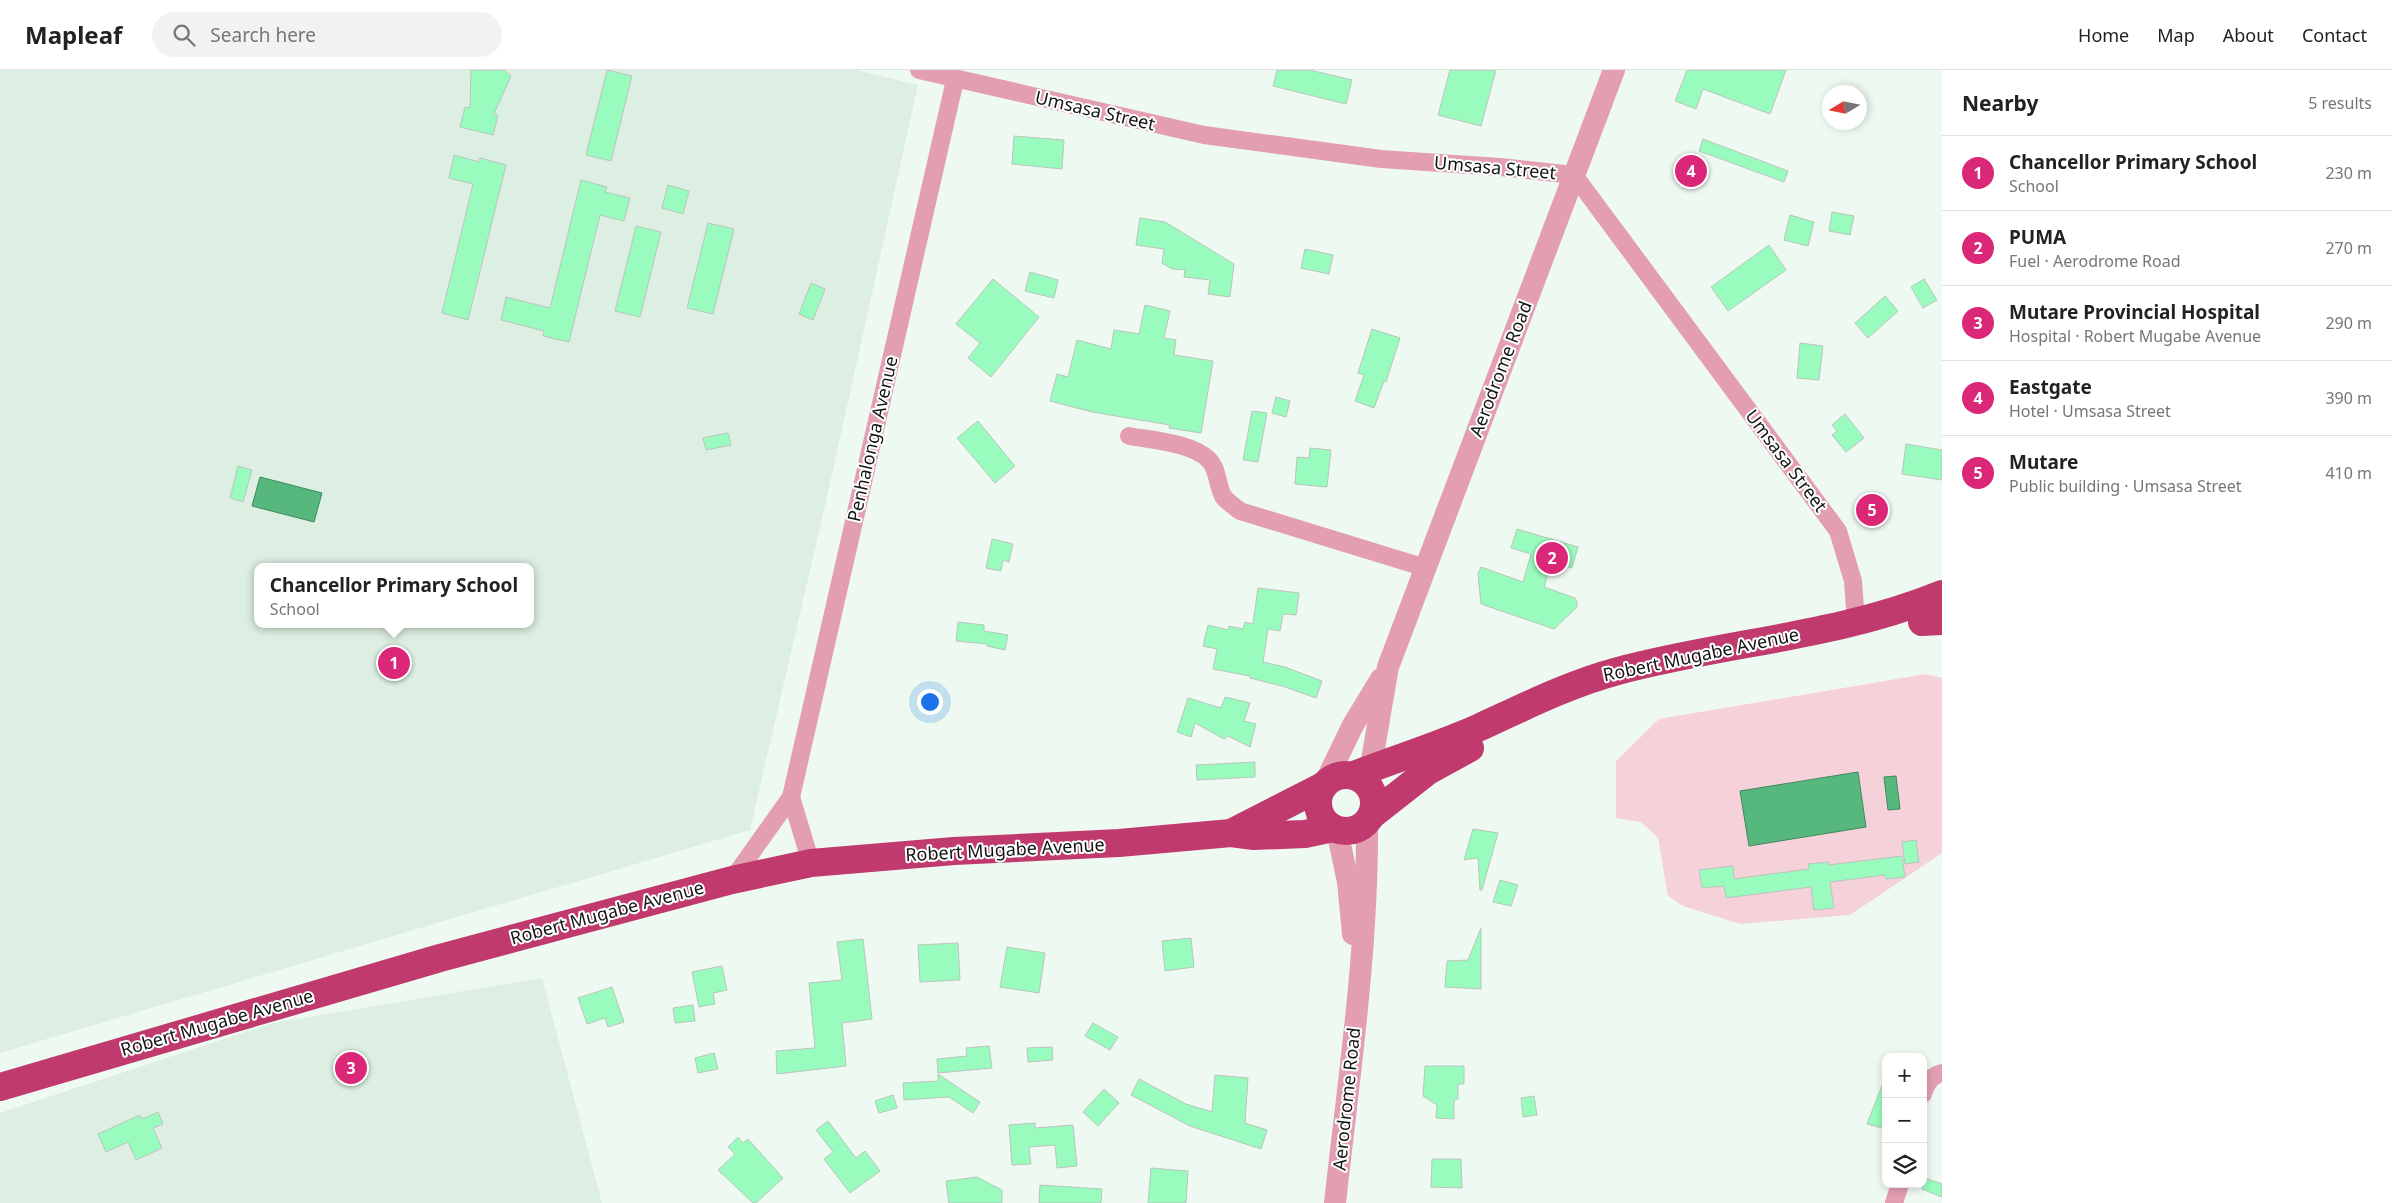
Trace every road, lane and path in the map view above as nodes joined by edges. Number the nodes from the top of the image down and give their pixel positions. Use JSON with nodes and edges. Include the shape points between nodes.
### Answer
{"nodes":[{"id":1,"x":919,"y":70,"type":"edge"},
{"id":2,"x":1614,"y":70,"type":"edge"},
{"id":3,"x":955,"y":80,"type":"junction"},
{"id":4,"x":1574,"y":176,"type":"junction"},
{"id":5,"x":1129,"y":436,"type":"dead end"},
{"id":6,"x":1426,"y":568,"type":"junction"},
{"id":7,"x":1942,"y":594,"type":"edge"},
{"id":8,"x":1935,"y":619,"type":"edge"},
{"id":9,"x":1856,"y":622,"type":"junction"},
{"id":10,"x":1388,"y":667,"type":"junction"},
{"id":11,"x":1364,"y":776,"type":"junction"},
{"id":12,"x":1324,"y":785,"type":"junction"},
{"id":13,"x":791,"y":797,"type":"junction"},
{"id":14,"x":1370,"y":818,"type":"junction"},
{"id":15,"x":1335,"y":829,"type":"junction"},
{"id":16,"x":1231,"y":833,"type":"junction"},
{"id":17,"x":811,"y":863,"type":"junction"},
{"id":18,"x":732,"y":880,"type":"junction"},
{"id":19,"x":1358,"y":994,"type":"junction"},
{"id":20,"x":1942,"y":1073,"type":"edge"},
{"id":21,"x":1927,"y":1084,"type":"edge"},
{"id":22,"x":0,"y":1087,"type":"edge"},
{"id":23,"x":1899,"y":1188,"type":"edge"},
{"id":24,"x":1335,"y":1203,"type":"edge"},
{"id":25,"x":1894,"y":1203,"type":"edge"}],
"edges":[{"from":1,"to":3,"type":"street","name":"Umsasa Street"},
{"from":2,"to":4,"type":"street","name":"Aerodrome Road"},
{"from":3,"to":4,"type":"street","name":"Umsasa Street","via":[[1204,135],[1380,159],[1500,166]]},
{"from":3,"to":13,"type":"street","name":"Penhalonga Avenue"},
{"from":4,"to":6,"type":"street","name":"Aerodrome Road"},
{"from":4,"to":9,"type":"street","name":"Umsasa Street","via":[[1838,531],[1853,581]]},
{"from":5,"to":6,"type":"street","via":[[1175,444],[1210,460],[1223,496],[1240,511]]},
{"from":6,"to":10,"type":"street","name":"Aerodrome Road"},
{"from":7,"to":9,"type":"highway","name":"Robert Mugabe Avenue","via":[[1902,610]]},
{"from":8,"to":14,"type":"highway","name":"Robert Mugabe Avenue","via":[[1859,639],[1662,672],[1596,691],[1524,721],[1458,754],[1404,788]]},
{"from":9,"to":11,"type":"highway","name":"Robert Mugabe Avenue","via":[[1609,673],[1548,695]]},
{"from":10,"to":11,"type":"street","name":"Aerodrome Road"},
{"from":10,"to":12,"type":"street","name":"Aerodrome Road","via":[[1353,725]]},
{"from":11,"to":12,"type":"highway","via":[[1335,777]]},
{"from":11,"to":14,"type":"highway","via":[[1374,799]]},
{"from":12,"to":15,"type":"highway","via":[[1319,795],[1320,814]]},
{"from":12,"to":16,"type":"highway","name":"Robert Mugabe Avenue"},
{"from":13,"to":17,"type":"street","name":"Penhalonga Avenue"},
{"from":13,"to":18,"type":"street","name":"Penhalonga Avenue"},
{"from":14,"to":15,"type":"highway","via":[[1354,830]]},
{"from":14,"to":19,"type":"street","name":"Aerodrome Road"},
{"from":15,"to":16,"type":"highway","name":"Robert Mugabe Avenue","via":[[1276,836]]},
{"from":15,"to":19,"type":"street","name":"Aerodrome Road","via":[[1348,882]]},
{"from":16,"to":17,"type":"highway","name":"Robert Mugabe Avenue","via":[[1119,844]]},
{"from":17,"to":18,"type":"highway","name":"Robert Mugabe Avenue"},
{"from":18,"to":22,"type":"highway","name":"Robert Mugabe Avenue","via":[[440,958]]},
{"from":19,"to":24,"type":"street","name":"Aerodrome Road"},
{"from":20,"to":21,"type":"street"},
{"from":23,"to":25,"type":"street"}]}
